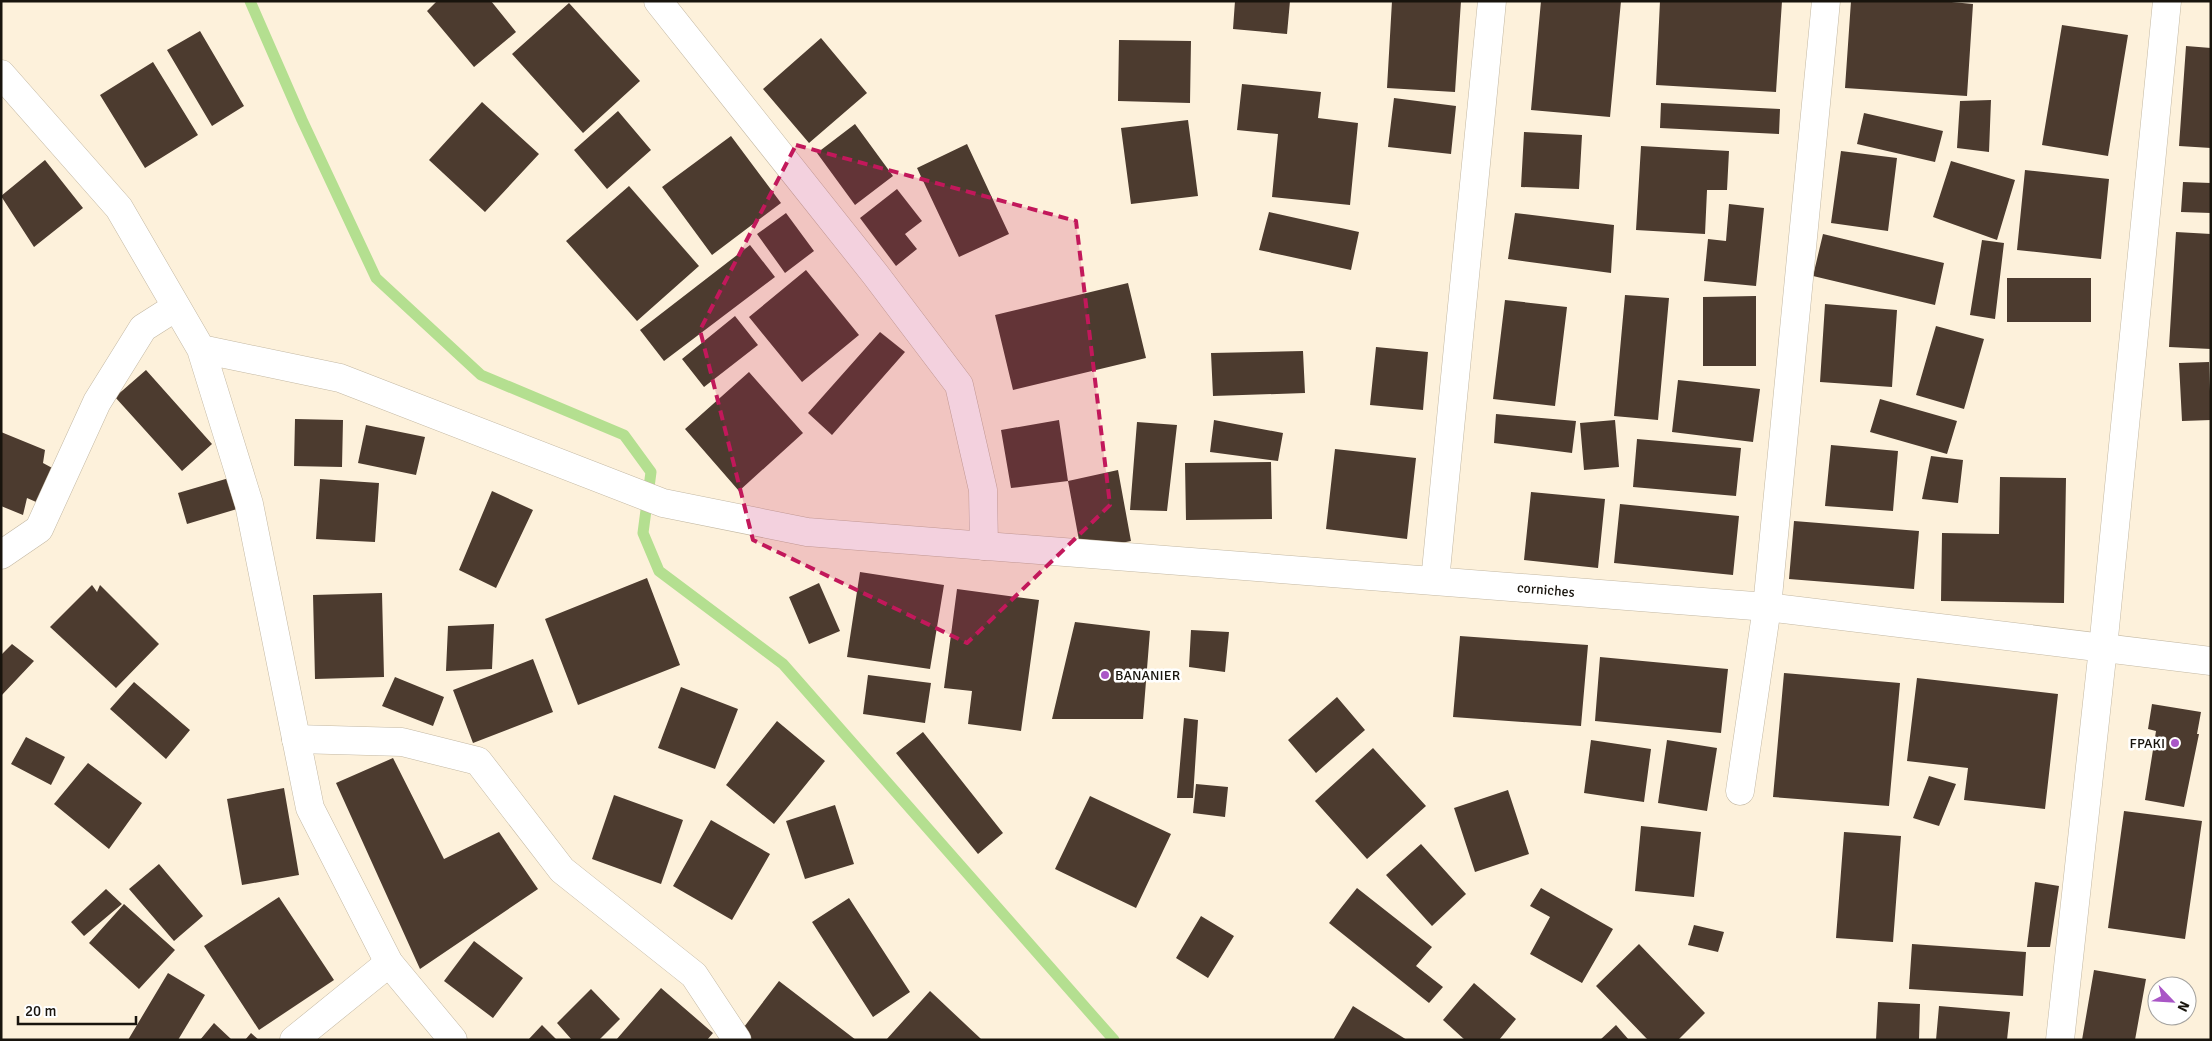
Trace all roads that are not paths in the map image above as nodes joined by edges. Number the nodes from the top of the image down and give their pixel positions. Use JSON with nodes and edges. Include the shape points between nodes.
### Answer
{"nodes":[{"id":1,"x":658,"y":1,"type":"edge"},
{"id":2,"x":1492,"y":1,"type":"edge"},
{"id":3,"x":1826,"y":1,"type":"edge"},
{"id":4,"x":2166,"y":1,"type":"edge"},
{"id":5,"x":1,"y":74,"type":"edge"},
{"id":6,"x":176,"y":307,"type":"junction"},
{"id":7,"x":201,"y":349,"type":"junction"},
{"id":8,"x":984,"y":546,"type":"junction"},
{"id":9,"x":1,"y":555,"type":"edge"},
{"id":10,"x":1436,"y":581,"type":"junction"},
{"id":11,"x":1767,"y":607,"type":"junction"},
{"id":12,"x":2103,"y":648,"type":"junction"},
{"id":13,"x":2211,"y":661,"type":"edge"},
{"id":14,"x":296,"y":739,"type":"junction"},
{"id":15,"x":1740,"y":790,"type":"dead end"},
{"id":16,"x":389,"y":963,"type":"junction"},
{"id":17,"x":294,"y":1040,"type":"edge"},
{"id":18,"x":453,"y":1040,"type":"edge"},
{"id":19,"x":737,"y":1040,"type":"edge"},
{"id":20,"x":2060,"y":1040,"type":"edge"}],
"edges":[{"from":1,"to":8,"type":"street","via":[[959,385],[983,490]]},
{"from":2,"to":10,"type":"street"},
{"from":3,"to":11,"type":"street"},
{"from":4,"to":12,"type":"street"},
{"from":5,"to":6,"type":"street","via":[[120,208]]},
{"from":6,"to":7,"type":"street"},
{"from":6,"to":9,"type":"street","via":[[143,328],[97,402],[39,529]]},
{"from":7,"to":8,"type":"street","name":"corniches","via":[[340,378],[663,503],[807,532]]},
{"from":7,"to":14,"type":"street","via":[[249,504]]},
{"from":8,"to":10,"type":"street","name":"corniches"},
{"from":10,"to":11,"type":"street","name":"corniches"},
{"from":11,"to":12,"type":"street","name":"corniches"},
{"from":11,"to":15,"type":"street"},
{"from":12,"to":13,"type":"street","name":"corniches"},
{"from":12,"to":20,"type":"street"},
{"from":14,"to":16,"type":"street","via":[[310,808]]},
{"from":14,"to":19,"type":"street","via":[[402,742],[478,761],[562,870],[694,975]]},
{"from":16,"to":17,"type":"street"},
{"from":16,"to":18,"type":"street"}]}
